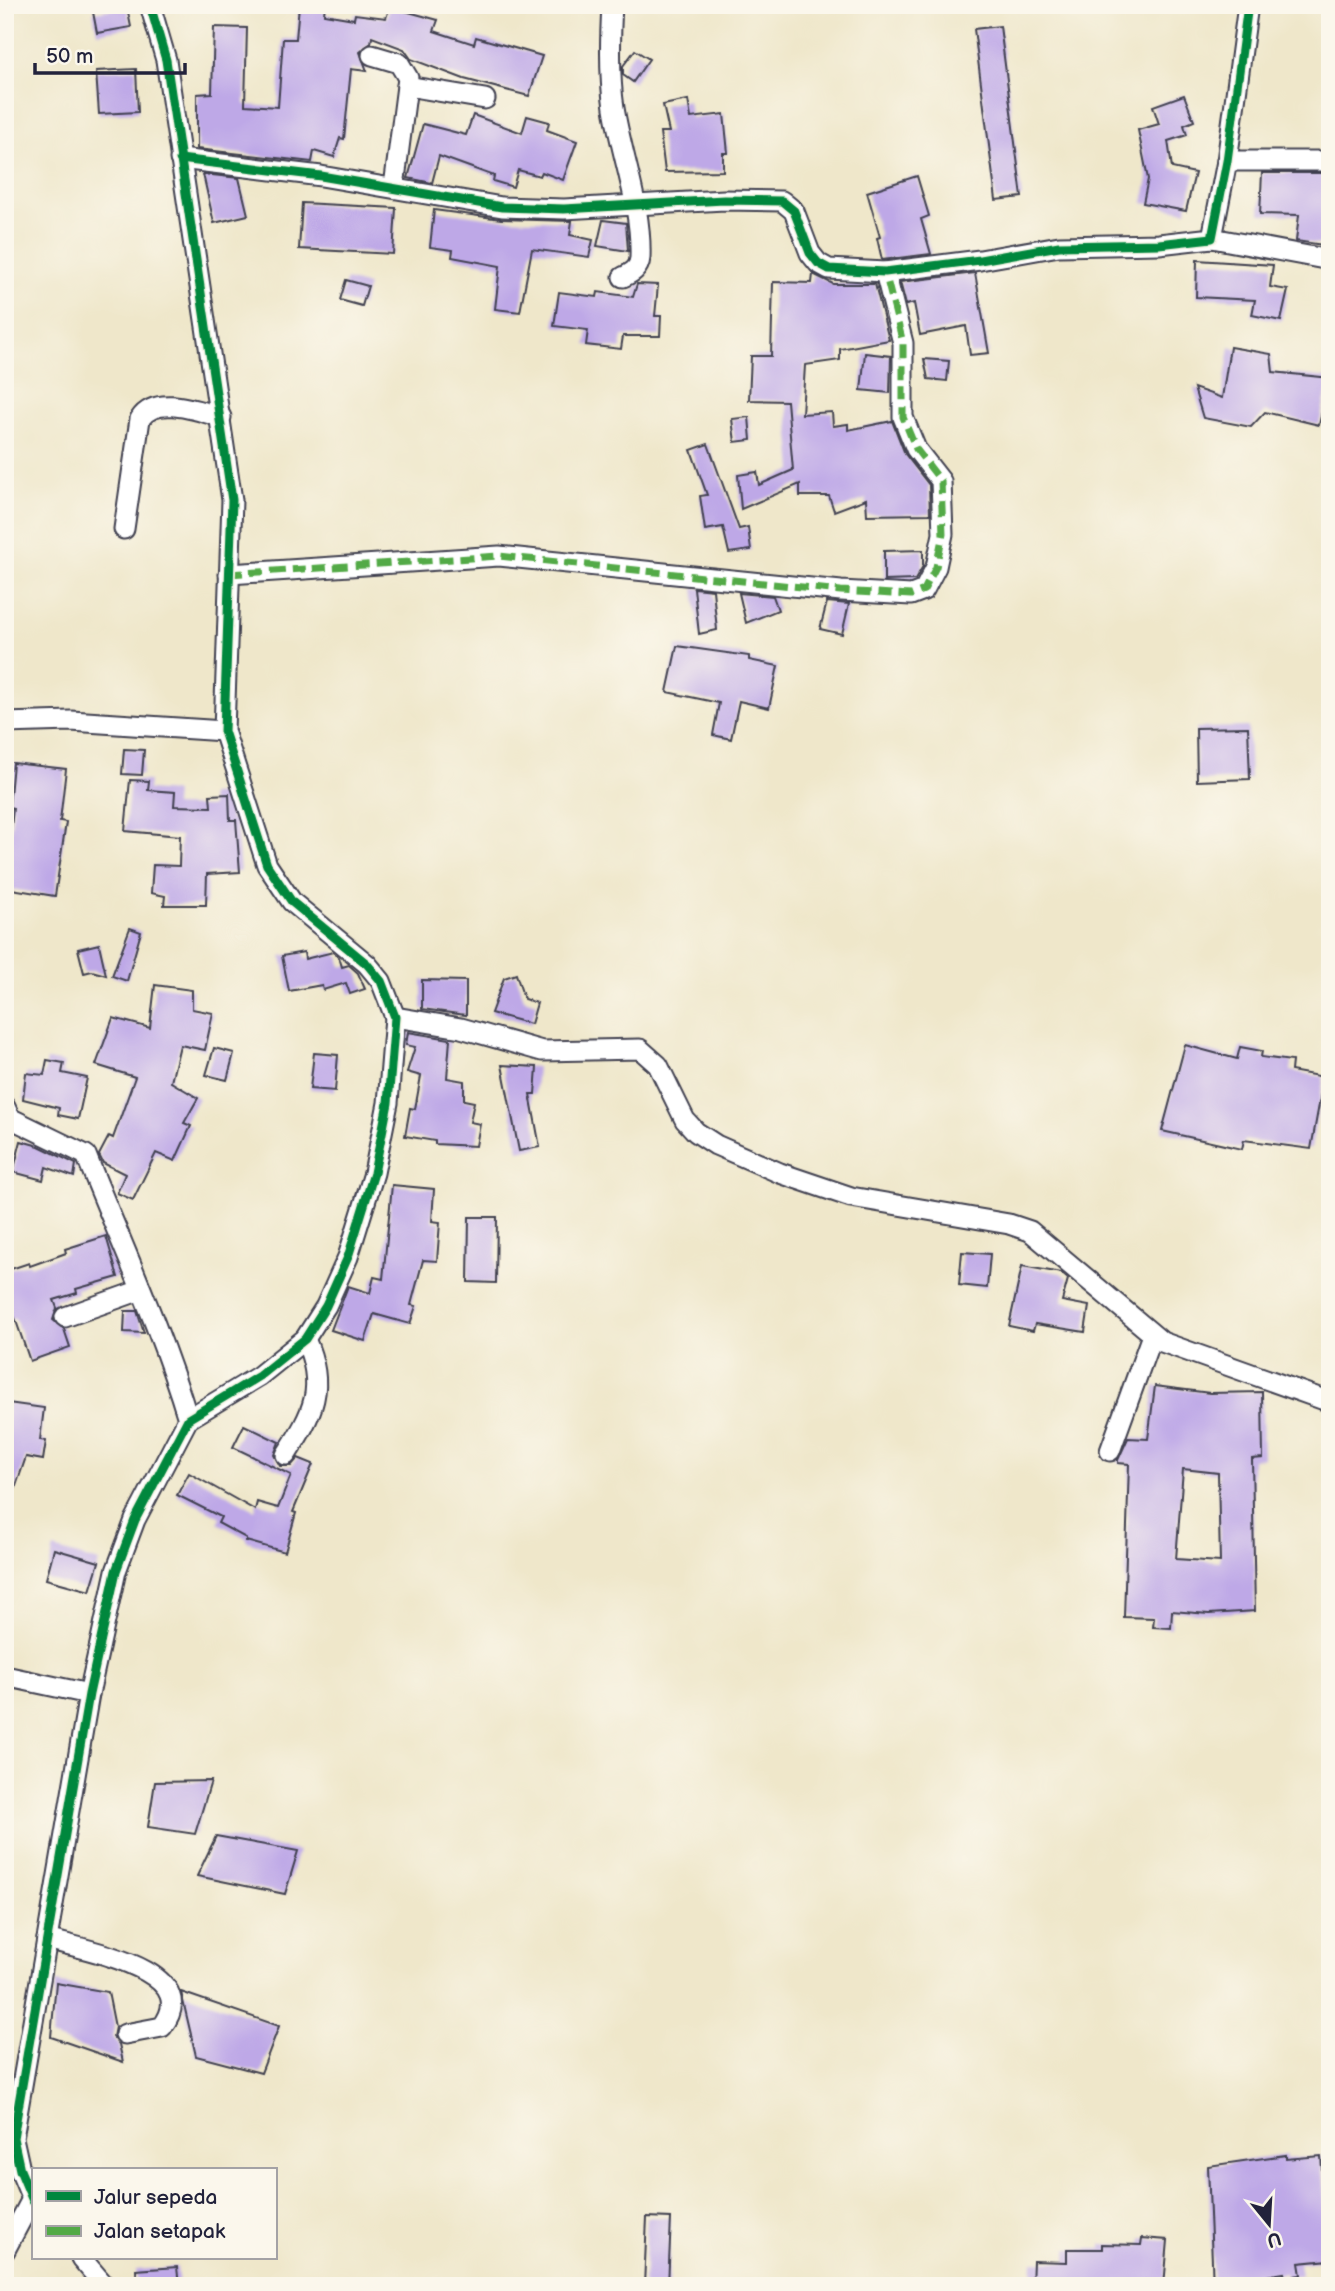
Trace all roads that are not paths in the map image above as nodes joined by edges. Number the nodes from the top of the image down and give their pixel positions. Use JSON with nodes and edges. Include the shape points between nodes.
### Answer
{"nodes":[{"id":1,"x":150,"y":5,"type":"edge"},
{"id":2,"x":612,"y":5,"type":"edge"},
{"id":3,"x":1248,"y":5,"type":"edge"},
{"id":4,"x":372,"y":55,"type":"dead end"},
{"id":5,"x":407,"y":86,"type":"junction"},
{"id":6,"x":485,"y":99,"type":"dead end"},
{"id":7,"x":180,"y":159,"type":"junction"},
{"id":8,"x":1227,"y":161,"type":"junction"},
{"id":9,"x":1330,"y":161,"type":"edge"},
{"id":10,"x":394,"y":187,"type":"junction"},
{"id":11,"x":636,"y":205,"type":"junction"},
{"id":12,"x":1212,"y":238,"type":"junction"},
{"id":13,"x":1330,"y":260,"type":"edge"},
{"id":14,"x":885,"y":272,"type":"junction"},
{"id":15,"x":624,"y":277,"type":"dead end"},
{"id":16,"x":221,"y":417,"type":"junction"},
{"id":17,"x":124,"y":529,"type":"dead end"},
{"id":18,"x":229,"y":574,"type":"junction"},
{"id":19,"x":5,"y":723,"type":"edge"},
{"id":20,"x":224,"y":731,"type":"junction"},
{"id":21,"x":395,"y":1017,"type":"junction"},
{"id":22,"x":5,"y":1107,"type":"edge"},
{"id":23,"x":141,"y":1290,"type":"junction"},
{"id":24,"x":65,"y":1317,"type":"dead end"},
{"id":25,"x":1152,"y":1335,"type":"junction"},
{"id":26,"x":305,"y":1339,"type":"junction"},
{"id":27,"x":1330,"y":1402,"type":"edge"},
{"id":28,"x":188,"y":1419,"type":"junction"},
{"id":29,"x":1110,"y":1451,"type":"dead end"},
{"id":30,"x":286,"y":1455,"type":"dead end"},
{"id":31,"x":5,"y":1676,"type":"edge"},
{"id":32,"x":89,"y":1694,"type":"junction"},
{"id":33,"x":47,"y":1939,"type":"junction"},
{"id":34,"x":125,"y":2034,"type":"dead end"},
{"id":35,"x":13,"y":2090,"type":"edge"},
{"id":36,"x":32,"y":2198,"type":"edge"},
{"id":37,"x":32,"y":2202,"type":"edge"},
{"id":38,"x":5,"y":2250,"type":"edge"},
{"id":39,"x":83,"y":2260,"type":"edge"},
{"id":40,"x":105,"y":2286,"type":"edge"}],
"edges":[{"from":1,"to":7,"type":"street","via":[[166,60]]},
{"from":2,"to":11,"type":"street","via":[[614,109]]},
{"from":3,"to":8,"type":"street"},
{"from":4,"to":5,"type":"street","via":[[399,63],[408,78]]},
{"from":5,"to":6,"type":"street"},
{"from":5,"to":10,"type":"street"},
{"from":7,"to":10,"type":"street"},
{"from":7,"to":16,"type":"street"},
{"from":8,"to":9,"type":"street"},
{"from":8,"to":12,"type":"street"},
{"from":10,"to":11,"type":"street","via":[[502,207]]},
{"from":11,"to":14,"type":"street","via":[[782,201],[794,211],[818,263],[829,269]]},
{"from":11,"to":15,"type":"street","via":[[640,260],[638,268]]},
{"from":12,"to":13,"type":"street"},
{"from":12,"to":14,"type":"street","via":[[1059,246]]},
{"from":14,"to":18,"type":"street","via":[[903,343],[903,417],[916,449],[941,481],[943,534],[936,567],[924,590],[911,595],[841,591],[499,556]]},
{"from":16,"to":17,"type":"street","via":[[177,406],[145,412],[140,419]]},
{"from":16,"to":18,"type":"street","via":[[232,500]]},
{"from":18,"to":20,"type":"street"},
{"from":19,"to":20,"type":"street","via":[[71,721]]},
{"from":20,"to":21,"type":"street","via":[[267,866],[292,902],[368,964],[381,981]]},
{"from":21,"to":25,"type":"street","via":[[461,1028],[542,1051],[639,1049],[658,1065],[685,1120],[716,1145],[851,1197],[1030,1231]]},
{"from":21,"to":26,"type":"street","via":[[388,1102],[374,1173],[348,1257]]},
{"from":22,"to":23,"type":"street","via":[[10,1118],[86,1155]]},
{"from":23,"to":24,"type":"street"},
{"from":23,"to":28,"type":"street","via":[[165,1345]]},
{"from":25,"to":27,"type":"street"},
{"from":25,"to":29,"type":"street"},
{"from":26,"to":28,"type":"street","via":[[259,1376]]},
{"from":26,"to":30,"type":"street","via":[[314,1359],[317,1391],[307,1422]]},
{"from":28,"to":32,"type":"street","via":[[135,1520],[116,1571]]},
{"from":31,"to":32,"type":"street"},
{"from":32,"to":33,"type":"street"},
{"from":33,"to":34,"type":"street","via":[[138,1966],[168,1986],[173,2012],[162,2027]]},
{"from":33,"to":35,"type":"street"},
{"from":35,"to":36,"type":"street","via":[[13,2138]]},
{"from":37,"to":38,"type":"street"},
{"from":39,"to":40,"type":"street"}]}
